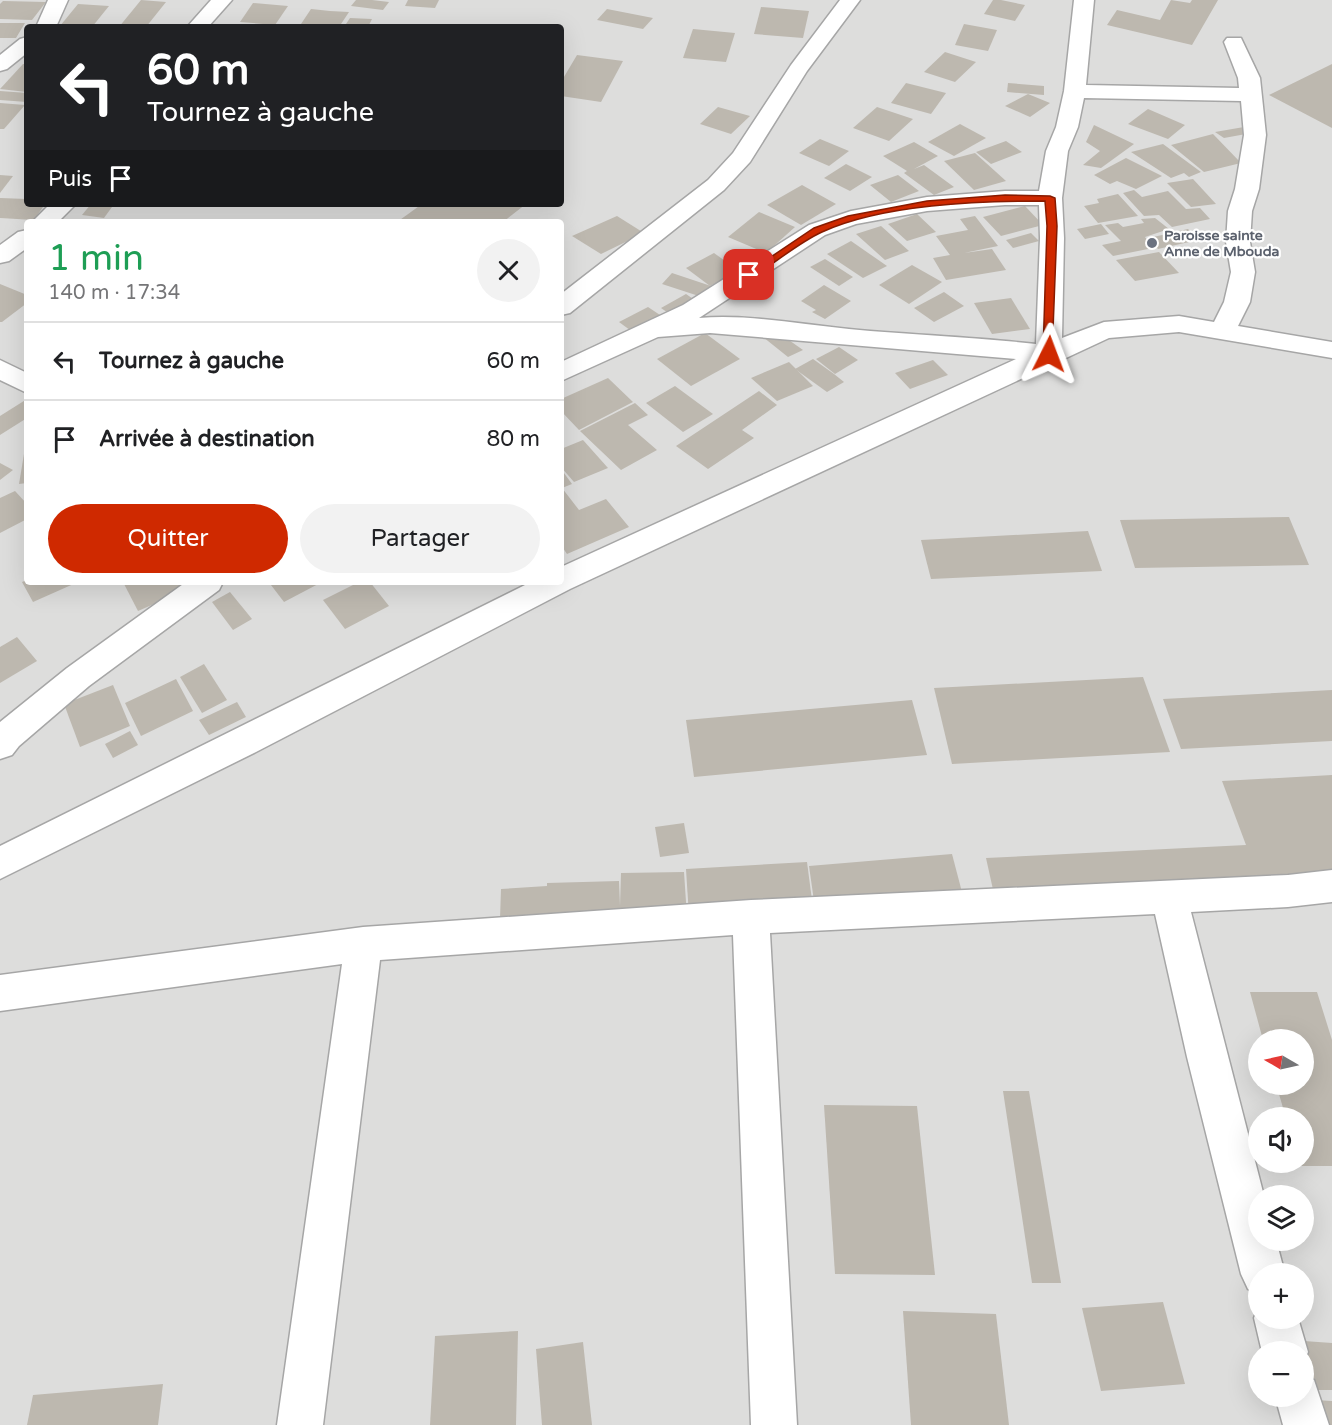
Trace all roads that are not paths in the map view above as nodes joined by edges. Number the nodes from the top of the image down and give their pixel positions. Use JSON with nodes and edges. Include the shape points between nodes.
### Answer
{"nodes":[{"id":1,"x":58,"y":0,"type":"edge"},
{"id":2,"x":222,"y":0,"type":"edge"},
{"id":3,"x":850,"y":0,"type":"edge"},
{"id":4,"x":1084,"y":0,"type":"edge"},
{"id":5,"x":47,"y":24,"type":"edge"},
{"id":6,"x":200,"y":24,"type":"edge"},
{"id":7,"x":1233,"y":42,"type":"dead end"},
{"id":8,"x":24,"y":45,"type":"edge"},
{"id":9,"x":0,"y":65,"type":"edge"},
{"id":10,"x":1075,"y":91,"type":"junction"},
{"id":11,"x":1250,"y":95,"type":"junction"},
{"id":12,"x":1050,"y":198,"type":"junction"},
{"id":13,"x":61,"y":207,"type":"edge"},
{"id":14,"x":47,"y":219,"type":"edge"},
{"id":15,"x":24,"y":239,"type":"edge"},
{"id":16,"x":0,"y":256,"type":"edge"},
{"id":17,"x":564,"y":305,"type":"edge"},
{"id":18,"x":653,"y":329,"type":"junction"},
{"id":19,"x":1222,"y":332,"type":"junction"},
{"id":20,"x":1332,"y":350,"type":"edge"},
{"id":21,"x":1049,"y":354,"type":"junction"},
{"id":22,"x":0,"y":369,"type":"edge"},
{"id":23,"x":564,"y":371,"type":"edge"},
{"id":24,"x":24,"y":382,"type":"edge"},
{"id":25,"x":564,"y":579,"type":"edge"},
{"id":26,"x":204,"y":585,"type":"edge"},
{"id":27,"x":551,"y":585,"type":"edge"},
{"id":28,"x":0,"y":745,"type":"edge"},
{"id":29,"x":0,"y":863,"type":"edge"},
{"id":30,"x":1332,"y":886,"type":"edge"},
{"id":31,"x":1169,"y":896,"type":"junction"},
{"id":32,"x":751,"y":917,"type":"junction"},
{"id":33,"x":363,"y":944,"type":"junction"},
{"id":34,"x":0,"y":993,"type":"edge"},
{"id":35,"x":1260,"y":1263,"type":"edge"},
{"id":36,"x":1301,"y":1407,"type":"edge"},
{"id":37,"x":300,"y":1425,"type":"edge"},
{"id":38,"x":774,"y":1425,"type":"edge"},
{"id":39,"x":1306,"y":1425,"type":"edge"}],
"edges":[{"from":1,"to":5,"type":"street"},
{"from":2,"to":6,"type":"street"},
{"from":3,"to":17,"type":"street","via":[[798,69],[742,157],[723,178]]},
{"from":4,"to":10,"type":"street"},
{"from":7,"to":11,"type":"street","via":[[1249,78]]},
{"from":8,"to":9,"type":"street"},
{"from":10,"to":11,"type":"street"},
{"from":10,"to":12,"type":"street","via":[[1057,151]]},
{"from":11,"to":19,"type":"street","via":[[1255,135],[1240,211],[1238,242],[1243,272],[1237,302]]},
{"from":12,"to":18,"type":"street","via":[[927,204],[851,218],[817,230],[692,311]]},
{"from":12,"to":21,"type":"street"},
{"from":13,"to":14,"type":"street"},
{"from":15,"to":16,"type":"street"},
{"from":18,"to":21,"type":"street","via":[[710,325]]},
{"from":18,"to":23,"type":"street"},
{"from":19,"to":20,"type":"street"},
{"from":19,"to":21,"type":"street","via":[[1179,324],[1104,330]]},
{"from":21,"to":25,"type":"street"},
{"from":22,"to":24,"type":"street"},
{"from":26,"to":28,"type":"street","via":[[78,677]]},
{"from":27,"to":29,"type":"street"},
{"from":30,"to":31,"type":"street"},
{"from":31,"to":32,"type":"street"},
{"from":31,"to":35,"type":"street"},
{"from":32,"to":33,"type":"street"},
{"from":32,"to":38,"type":"street"},
{"from":33,"to":34,"type":"street"},
{"from":33,"to":37,"type":"street"},
{"from":36,"to":39,"type":"street"}]}
